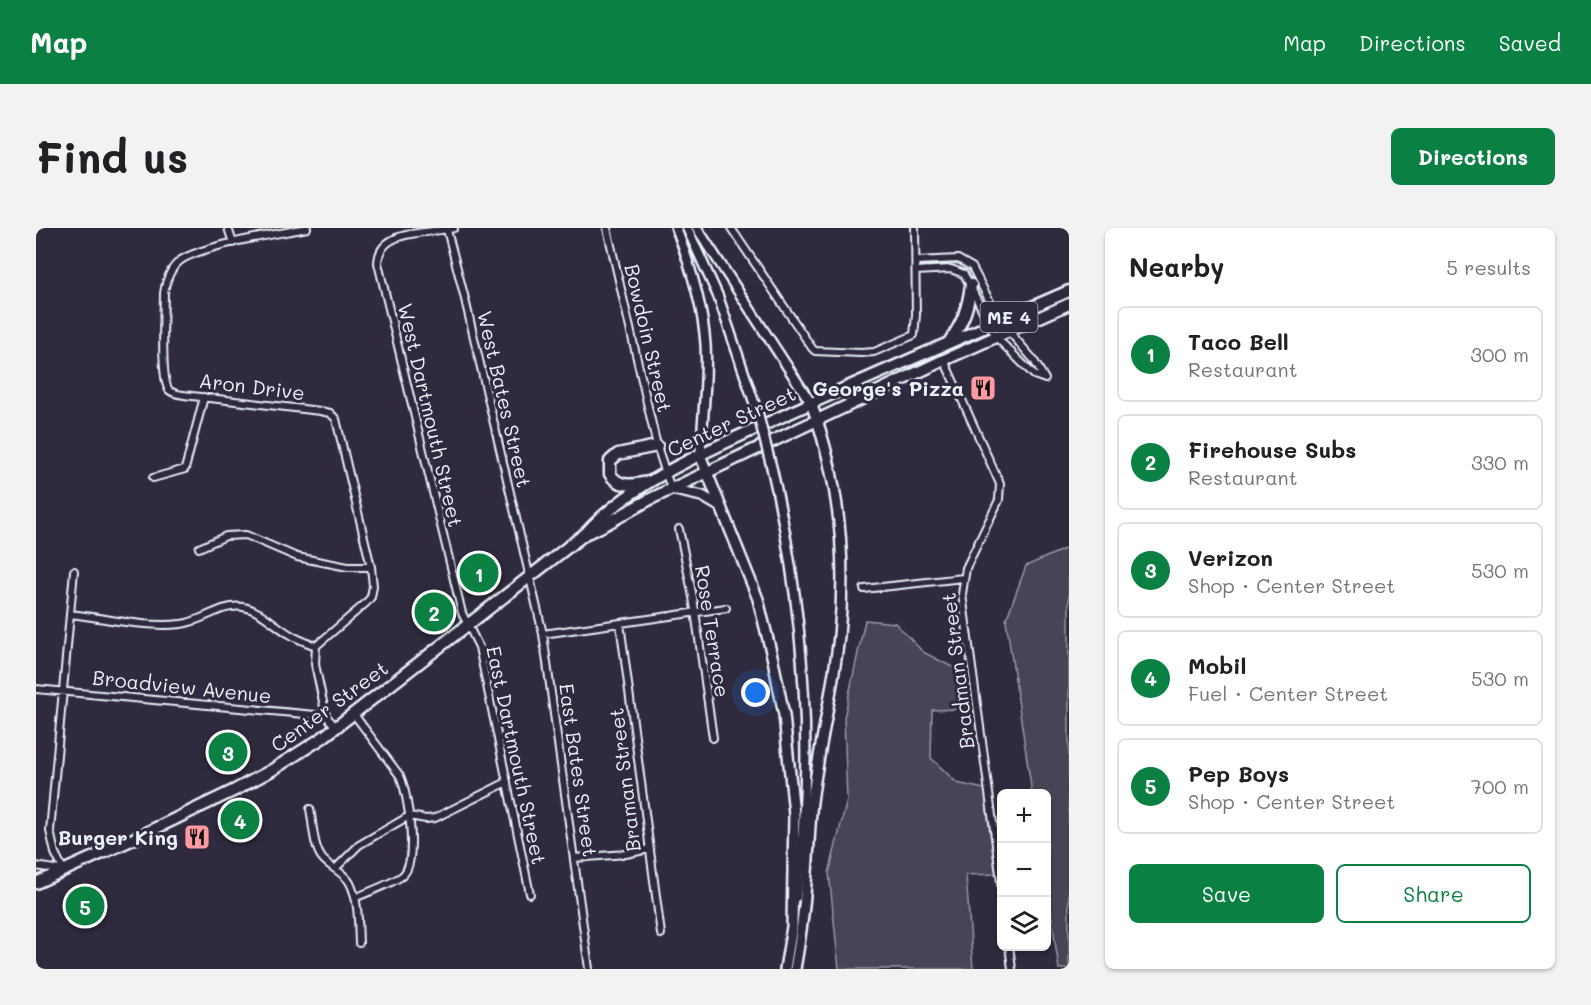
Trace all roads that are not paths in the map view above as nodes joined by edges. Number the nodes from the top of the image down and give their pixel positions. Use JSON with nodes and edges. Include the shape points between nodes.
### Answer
{"nodes":[{"id":1,"x":228,"y":228,"type":"edge"},
{"id":2,"x":307,"y":228,"type":"edge"},
{"id":3,"x":607,"y":228,"type":"edge"},
{"id":4,"x":676,"y":228,"type":"edge"},
{"id":5,"x":687,"y":228,"type":"edge"},
{"id":6,"x":697,"y":228,"type":"edge"},
{"id":7,"x":731,"y":228,"type":"edge"},
{"id":8,"x":915,"y":228,"type":"edge"},
{"id":9,"x":450,"y":229,"type":"edge"},
{"id":10,"x":233,"y":243,"type":"junction"},
{"id":11,"x":916,"y":261,"type":"junction"},
{"id":12,"x":916,"y":271,"type":"junction"},
{"id":13,"x":971,"y":285,"type":"junction"},
{"id":14,"x":1069,"y":291,"type":"edge"},
{"id":15,"x":1069,"y":304,"type":"edge"},
{"id":16,"x":1000,"y":321,"type":"junction"},
{"id":17,"x":988,"y":326,"type":"junction"},
{"id":18,"x":1008,"y":332,"type":"junction"},
{"id":19,"x":996,"y":337,"type":"junction"},
{"id":20,"x":948,"y":343,"type":"junction"},
{"id":21,"x":944,"y":360,"type":"junction"},
{"id":22,"x":204,"y":397,"type":"junction"},
{"id":23,"x":811,"y":403,"type":"junction"},
{"id":24,"x":836,"y":411,"type":"junction"},
{"id":25,"x":818,"y":420,"type":"junction"},
{"id":26,"x":825,"y":442,"type":"junction"},
{"id":27,"x":657,"y":446,"type":"junction"},
{"id":28,"x":700,"y":455,"type":"junction"},
{"id":29,"x":666,"y":472,"type":"junction"},
{"id":30,"x":708,"y":472,"type":"junction"},
{"id":31,"x":153,"y":478,"type":"dead end"},
{"id":32,"x":651,"y":481,"type":"junction"},
{"id":33,"x":671,"y":489,"type":"junction"},
{"id":34,"x":722,"y":507,"type":"junction"},
{"id":35,"x":679,"y":529,"type":"dead end"},
{"id":36,"x":586,"y":533,"type":"junction"},
{"id":37,"x":199,"y":548,"type":"dead end"},
{"id":38,"x":371,"y":567,"type":"junction"},
{"id":39,"x":74,"y":571,"type":"dead end"},
{"id":40,"x":530,"y":576,"type":"junction"},
{"id":41,"x":963,"y":578,"type":"junction"},
{"id":42,"x":864,"y":589,"type":"dead end"},
{"id":43,"x":726,"y":608,"type":"dead end"},
{"id":44,"x":696,"y":612,"type":"junction"},
{"id":45,"x":70,"y":614,"type":"junction"},
{"id":46,"x":468,"y":623,"type":"junction"},
{"id":47,"x":620,"y":624,"type":"junction"},
{"id":48,"x":543,"y":634,"type":"junction"},
{"id":49,"x":316,"y":646,"type":"junction"},
{"id":50,"x":36,"y":688,"type":"edge"},
{"id":51,"x":63,"y":690,"type":"junction"},
{"id":52,"x":353,"y":713,"type":"junction"},
{"id":53,"x":326,"y":716,"type":"junction"},
{"id":54,"x":336,"y":727,"type":"junction"},
{"id":55,"x":713,"y":738,"type":"dead end"},
{"id":56,"x":805,"y":775,"type":"junction"},
{"id":57,"x":507,"y":782,"type":"junction"},
{"id":58,"x":310,"y":809,"type":"dead end"},
{"id":59,"x":409,"y":816,"type":"junction"},
{"id":60,"x":810,"y":831,"type":"junction"},
{"id":61,"x":649,"y":849,"type":"junction"},
{"id":62,"x":997,"y":852,"type":"edge"},
{"id":63,"x":574,"y":858,"type":"junction"},
{"id":64,"x":36,"y":866,"type":"edge"},
{"id":65,"x":335,"y":869,"type":"junction"},
{"id":66,"x":64,"y":871,"type":"junction"},
{"id":67,"x":36,"y":883,"type":"edge"},
{"id":68,"x":530,"y":894,"type":"dead end"},
{"id":69,"x":355,"y":898,"type":"junction"},
{"id":70,"x":792,"y":927,"type":"junction"},
{"id":71,"x":661,"y":934,"type":"dead end"},
{"id":72,"x":359,"y":943,"type":"dead end"},
{"id":73,"x":1010,"y":951,"type":"edge"},
{"id":74,"x":589,"y":969,"type":"edge"},
{"id":75,"x":785,"y":969,"type":"edge"},
{"id":76,"x":795,"y":969,"type":"edge"},
{"id":77,"x":1012,"y":969,"type":"edge"}],
"edges":[{"from":1,"to":10,"type":"street"},
{"from":2,"to":10,"type":"street"},
{"from":3,"to":27,"type":"street","name":"Bowdoin Street"},
{"from":4,"to":28,"type":"main road","via":[[698,300],[706,356]]},
{"from":5,"to":56,"type":"main road","bridge":true,"via":[[718,296],[758,414],[772,469],[790,556],[801,647]]},
{"from":6,"to":23,"type":"main road"},
{"from":7,"to":12,"type":"street","via":[[816,351],[874,352],[914,334]]},
{"from":8,"to":11,"type":"street"},
{"from":9,"to":40,"type":"street","name":"West Bates Street"},
{"from":9,"to":46,"type":"street","name":"West Dartmouth Street","via":[[391,240],[381,249],[378,263],[462,613]]},
{"from":10,"to":22,"type":"street","name":"Aron Drive","via":[[181,260],[170,273],[164,292],[165,380],[169,389],[182,395]]},
{"from":11,"to":12,"type":"street"},
{"from":11,"to":16,"type":"street","via":[[966,262],[976,273]]},
{"from":12,"to":13,"type":"street","via":[[956,270]]},
{"from":13,"to":17,"type":"street"},
{"from":13,"to":20,"type":"highway","via":[[966,313]]},
{"from":14,"to":16,"type":"highway","name":"Center Street","number":"ME 4"},
{"from":15,"to":18,"type":"highway","name":"Center Street","number":"ME 4"},
{"from":16,"to":17,"type":"highway","name":"Center Street","number":"ME 4"},
{"from":16,"to":18,"type":"street"},
{"from":17,"to":19,"type":"street"},
{"from":17,"to":20,"type":"highway","name":"Center Street","number":"ME 4"},
{"from":18,"to":19,"type":"highway","name":"Center Street","number":"ME 4"},
{"from":18,"to":19,"type":"street","via":[[1045,379],[1034,375]]},
{"from":19,"to":21,"type":"highway","name":"Center Street","number":"ME 4"},
{"from":20,"to":23,"type":"highway","name":"Center Street","number":"ME 4"},
{"from":21,"to":24,"type":"highway","name":"Center Street","number":"ME 4"},
{"from":21,"to":41,"type":"street","name":"Bradman Street","via":[[999,484],[999,500]]},
{"from":22,"to":31,"type":"street","via":[[186,469]]},
{"from":22,"to":38,"type":"street","name":"Aron Drive","via":[[332,414],[339,426]]},
{"from":23,"to":25,"type":"main road"},
{"from":23,"to":28,"type":"highway","name":"Center Street","number":"ME 4"},
{"from":24,"to":25,"type":"highway","name":"Center Street","number":"ME 4"},
{"from":24,"to":26,"type":"main road","via":[[829,419]]},
{"from":25,"to":26,"type":"main road"},
{"from":25,"to":30,"type":"highway","name":"Center Street","number":"ME 4"},
{"from":26,"to":60,"type":"main road","via":[[838,502],[842,602]]},
{"from":27,"to":29,"type":"street","name":"Bowdoin Street"},
{"from":27,"to":32,"type":"highway","via":[[618,454],[610,461],[610,474],[619,483]]},
{"from":28,"to":29,"type":"highway","name":"Center Street","number":"ME 4"},
{"from":28,"to":30,"type":"main road"},
{"from":29,"to":32,"type":"highway","name":"Center Street","number":"ME 4"},
{"from":29,"to":33,"type":"street","name":"Bowdoin Street"},
{"from":30,"to":33,"type":"highway","name":"Center Street","number":"ME 4"},
{"from":30,"to":34,"type":"main road"},
{"from":32,"to":36,"type":"highway","name":"Center Street","number":"ME 4","via":[[600,517]]},
{"from":33,"to":34,"type":"main road","via":[[702,496]]},
{"from":33,"to":36,"type":"highway","name":"Center Street","number":"ME 4"},
{"from":34,"to":70,"type":"main road","via":[[758,599],[784,715],[794,814]]},
{"from":35,"to":44,"type":"street","name":"Rose Terrace"},
{"from":36,"to":40,"type":"highway","name":"Center Street","number":"ME 4"},
{"from":37,"to":38,"type":"street","via":[[226,536],[246,535],[297,557],[348,567]]},
{"from":38,"to":49,"type":"street","via":[[370,599]]},
{"from":39,"to":45,"type":"street"},
{"from":40,"to":46,"type":"highway","name":"Center Street","number":"ME 4"},
{"from":40,"to":48,"type":"street","name":"East Bates Street"},
{"from":41,"to":42,"type":"street"},
{"from":41,"to":62,"type":"street","name":"Bradman Street"},
{"from":43,"to":44,"type":"street"},
{"from":44,"to":47,"type":"street"},
{"from":44,"to":55,"type":"street","name":"Rose Terrace"},
{"from":45,"to":49,"type":"street","via":[[177,625],[242,607]]},
{"from":45,"to":51,"type":"street"},
{"from":46,"to":52,"type":"highway","name":"Center Street","number":"ME 4"},
{"from":46,"to":57,"type":"street","name":"East Dartmouth Street","via":[[478,647]]},
{"from":47,"to":48,"type":"street"},
{"from":47,"to":61,"type":"street","name":"Braman Street"},
{"from":48,"to":63,"type":"street","name":"East Bates Street"},
{"from":49,"to":53,"type":"street","via":[[315,664]]},
{"from":50,"to":51,"type":"street","name":"Broadview Avenue"},
{"from":51,"to":53,"type":"street","name":"Broadview Avenue"},
{"from":51,"to":66,"type":"street","via":[[50,831]]},
{"from":52,"to":54,"type":"highway","name":"Center Street","number":"ME 4"},
{"from":52,"to":59,"type":"street","via":[[400,776]]},
{"from":53,"to":54,"type":"street"},
{"from":54,"to":66,"type":"highway","name":"Center Street","number":"ME 4","via":[[273,770]]},
{"from":56,"to":60,"type":"main road"},
{"from":56,"to":70,"type":"main road"},
{"from":57,"to":59,"type":"street","via":[[435,818]]},
{"from":57,"to":68,"type":"street","name":"East Dartmouth Street"},
{"from":58,"to":65,"type":"street","via":[[317,848],[322,859]]},
{"from":59,"to":65,"type":"street","via":[[358,845]]},
{"from":59,"to":69,"type":"street","via":[[410,865],[404,875]]},
{"from":60,"to":76,"type":"main road"},
{"from":61,"to":63,"type":"street"},
{"from":61,"to":71,"type":"street","name":"Braman Street"},
{"from":63,"to":74,"type":"street","name":"East Bates Street"},
{"from":64,"to":66,"type":"street"},
{"from":65,"to":69,"type":"street","via":[[346,877]]},
{"from":66,"to":67,"type":"highway","name":"Center Street","number":"ME 4"},
{"from":69,"to":72,"type":"street"},
{"from":70,"to":75,"type":"main road"},
{"from":73,"to":77,"type":"street"}]}
